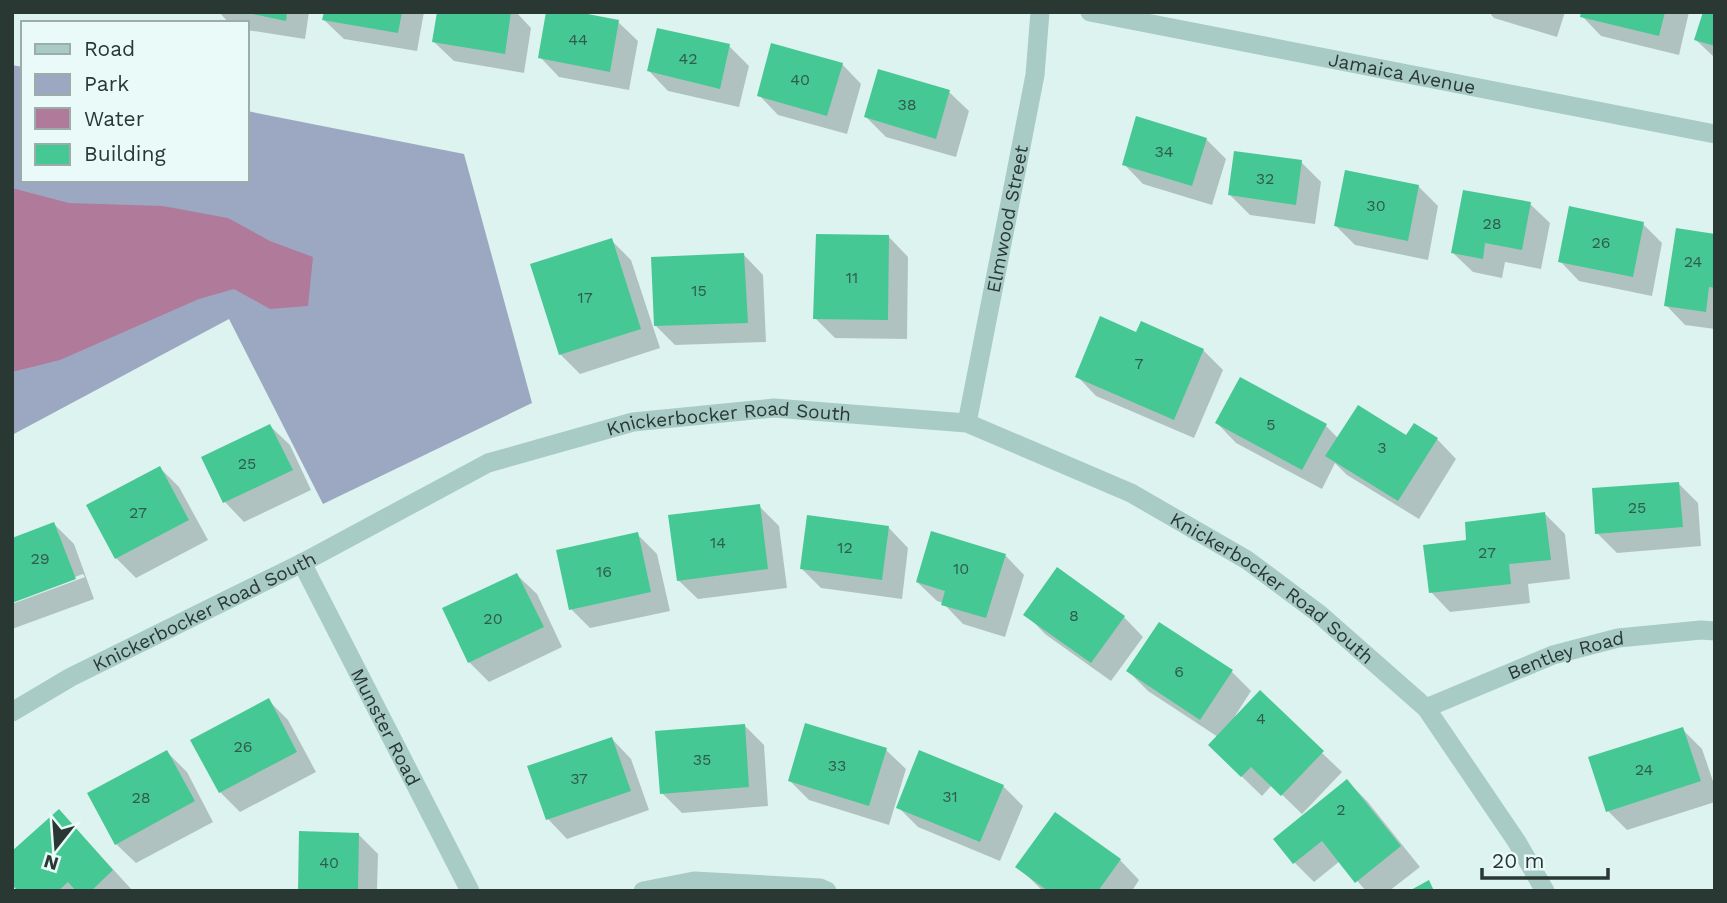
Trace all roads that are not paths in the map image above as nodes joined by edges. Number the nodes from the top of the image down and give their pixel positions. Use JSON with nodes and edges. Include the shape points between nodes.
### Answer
{"nodes":[{"id":1,"x":1040,"y":12,"type":"edge"},
{"id":2,"x":1090,"y":12,"type":"edge"},
{"id":3,"x":1715,"y":134,"type":"edge"},
{"id":4,"x":967,"y":423,"type":"junction"},
{"id":5,"x":302,"y":564,"type":"junction"},
{"id":6,"x":1715,"y":631,"type":"edge"},
{"id":7,"x":1426,"y":708,"type":"junction"},
{"id":8,"x":12,"y":712,"type":"edge"},
{"id":9,"x":470,"y":891,"type":"edge"},
{"id":10,"x":643,"y":891,"type":"edge"},
{"id":11,"x":827,"y":891,"type":"edge"},
{"id":12,"x":1545,"y":891,"type":"edge"}],
"edges":[{"from":1,"to":4,"type":"street","name":"Elmwood Street","via":[[1035,75]]},
{"from":2,"to":3,"type":"street","name":"Jamaica Avenue"},
{"from":4,"to":5,"type":"street","name":"Knickerbocker Road South","via":[[774,408],[633,422],[488,463]]},
{"from":4,"to":7,"type":"street","name":"Knickerbocker Road South","via":[[1131,493],[1247,560],[1318,614]]},
{"from":5,"to":8,"type":"street","name":"Knickerbocker Road South","via":[[71,677]]},
{"from":5,"to":9,"type":"street","name":"Munster Road"},
{"from":6,"to":7,"type":"street","name":"Bentley Road","via":[[1618,638],[1553,655]]},
{"from":7,"to":12,"type":"street","name":"Knickerbocker Road South"},
{"from":10,"to":11,"type":"street","via":[[694,881]]}]}
